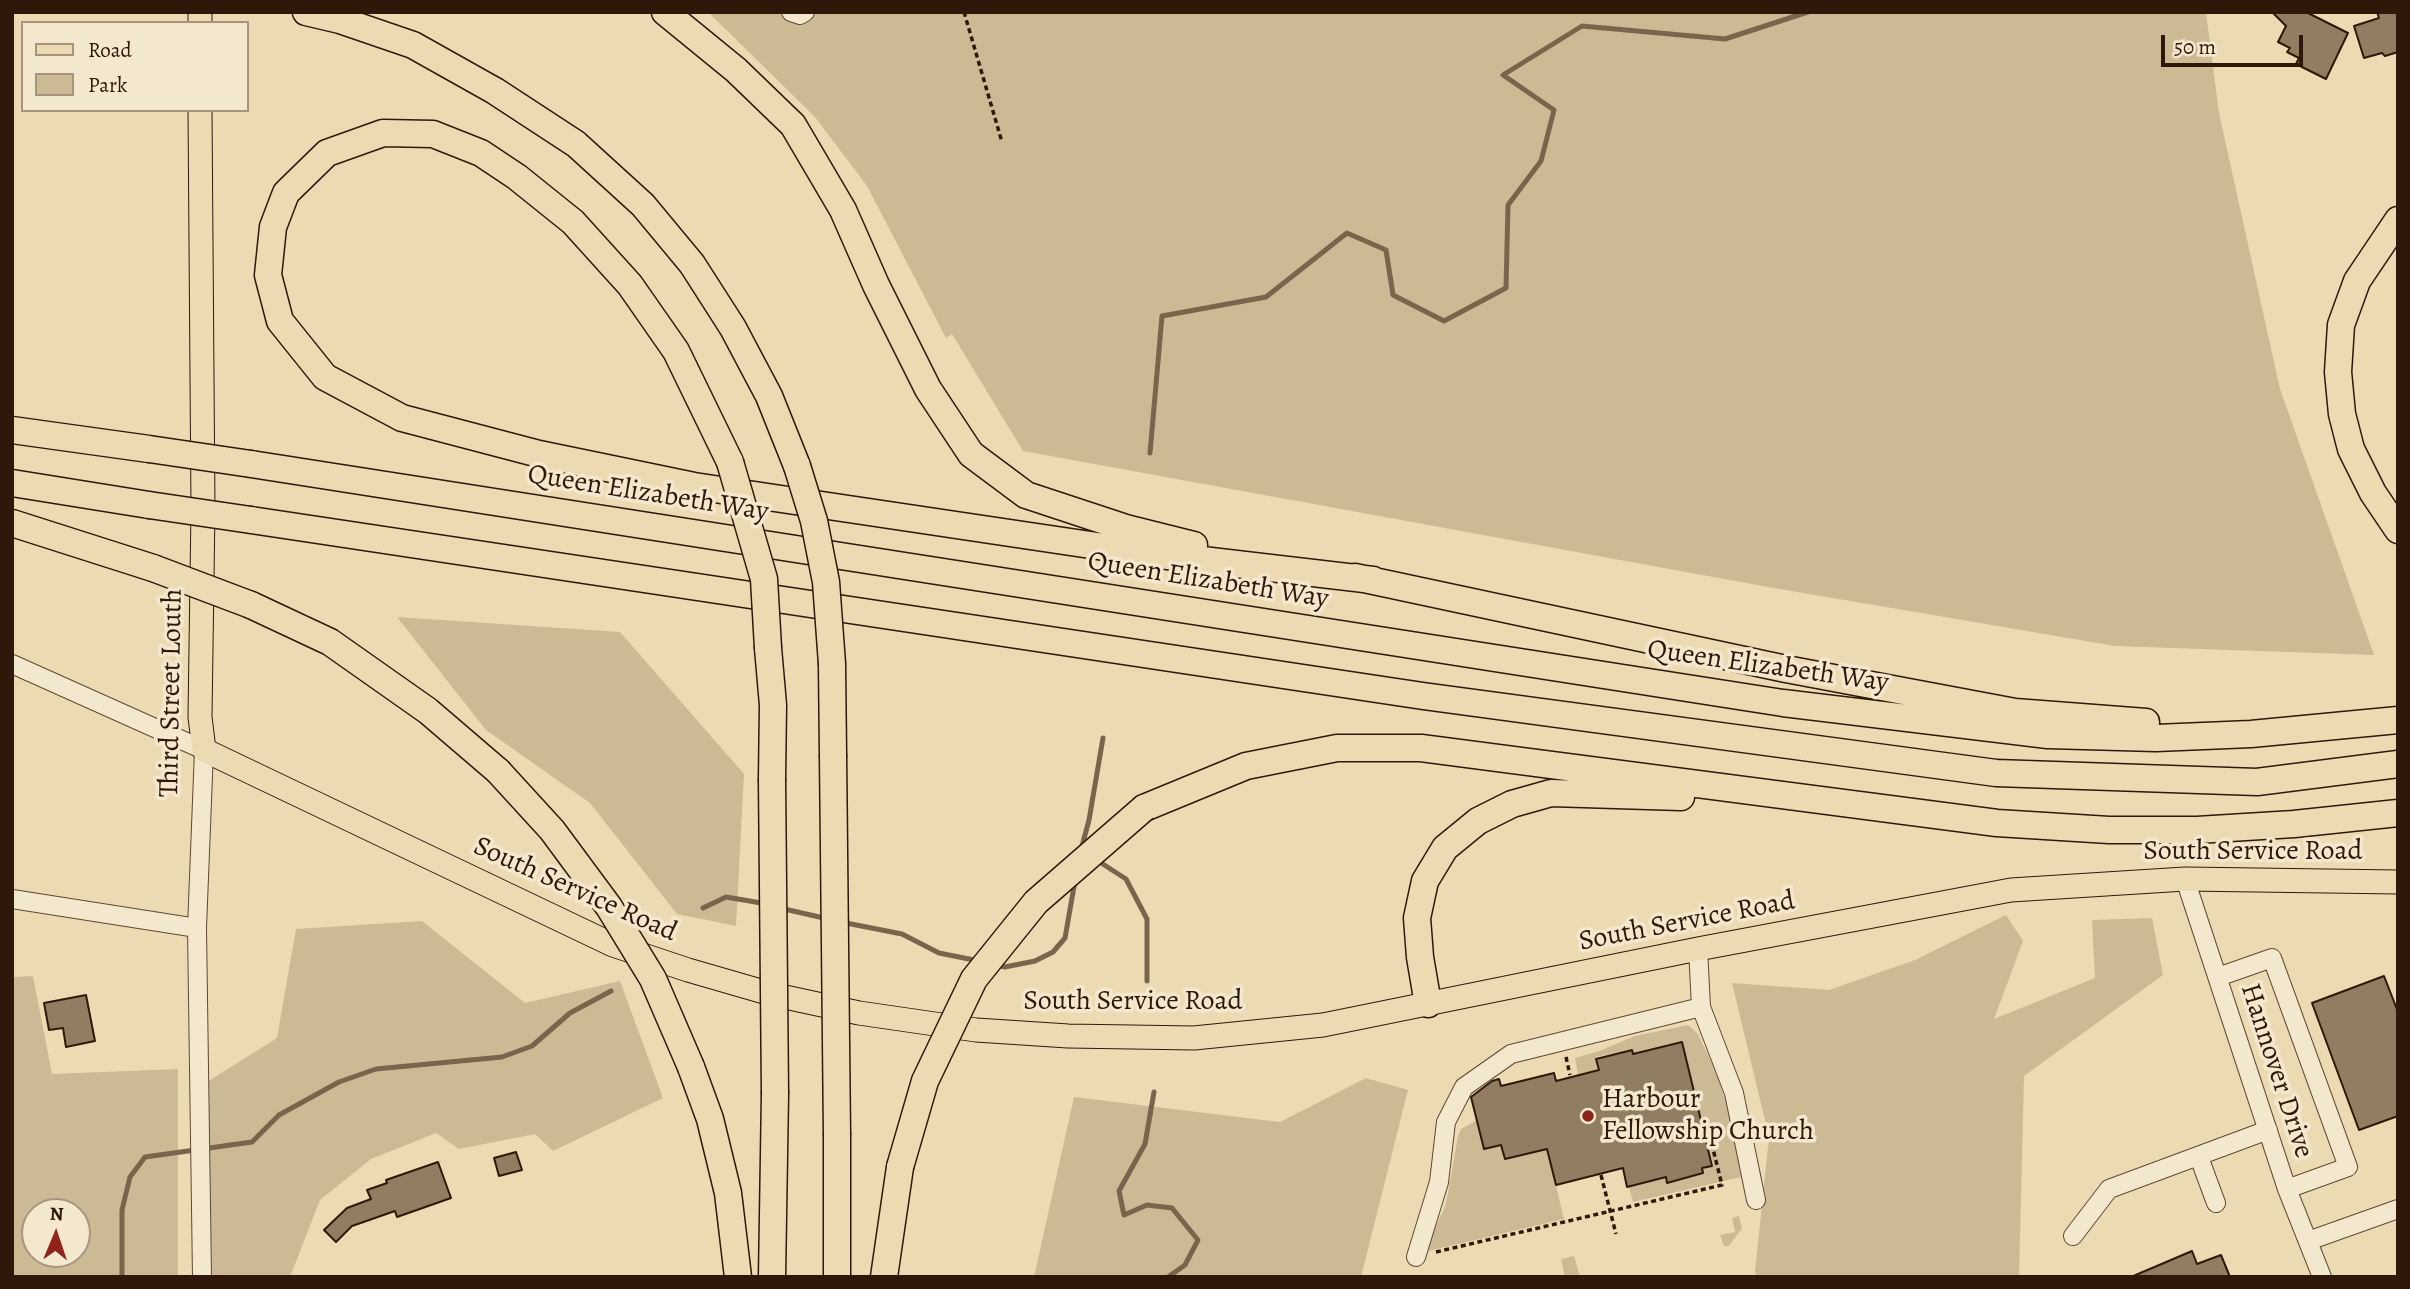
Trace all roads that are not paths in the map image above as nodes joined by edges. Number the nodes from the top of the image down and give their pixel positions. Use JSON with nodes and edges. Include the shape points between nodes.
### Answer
{"nodes":[{"id":1,"x":306,"y":12,"type":"edge"},
{"id":2,"x":665,"y":12,"type":"edge"},
{"id":3,"x":791,"y":12,"type":"edge"},
{"id":4,"x":805,"y":12,"type":"edge"},
{"id":5,"x":200,"y":112,"type":"edge"},
{"id":6,"x":2397,"y":223,"type":"edge"},
{"id":7,"x":12,"y":430,"type":"edge"},
{"id":8,"x":12,"y":483,"type":"edge"},
{"id":9,"x":12,"y":523,"type":"edge"},
{"id":10,"x":2398,"y":530,"type":"edge"},
{"id":11,"x":1373,"y":580,"type":"junction"},
{"id":12,"x":12,"y":664,"type":"edge"},
{"id":13,"x":2398,"y":720,"type":"edge"},
{"id":14,"x":2251,"y":734,"type":"junction"},
{"id":15,"x":204,"y":750,"type":"junction"},
{"id":16,"x":2398,"y":764,"type":"edge"},
{"id":17,"x":1874,"y":808,"type":"junction"},
{"id":18,"x":2398,"y":813,"type":"edge"},
{"id":19,"x":2185,"y":879,"type":"junction"},
{"id":20,"x":2398,"y":882,"type":"edge"},
{"id":21,"x":12,"y":898,"type":"edge"},
{"id":22,"x":197,"y":928,"type":"junction"},
{"id":23,"x":1698,"y":949,"type":"junction"},
{"id":24,"x":2218,"y":977,"type":"junction"},
{"id":25,"x":1428,"y":1004,"type":"junction"},
{"id":26,"x":1701,"y":1007,"type":"junction"},
{"id":27,"x":2268,"y":1130,"type":"junction"},
{"id":28,"x":2199,"y":1157,"type":"junction"},
{"id":29,"x":2287,"y":1189,"type":"junction"},
{"id":30,"x":1756,"y":1200,"type":"dead end"},
{"id":31,"x":2216,"y":1203,"type":"dead end"},
{"id":32,"x":2398,"y":1209,"type":"edge"},
{"id":33,"x":2073,"y":1236,"type":"dead end"},
{"id":34,"x":2308,"y":1241,"type":"junction"},
{"id":35,"x":1416,"y":1257,"type":"dead end"},
{"id":36,"x":202,"y":1277,"type":"edge"},
{"id":37,"x":738,"y":1277,"type":"edge"},
{"id":38,"x":772,"y":1277,"type":"edge"},
{"id":39,"x":837,"y":1277,"type":"edge"},
{"id":40,"x":884,"y":1277,"type":"edge"},
{"id":41,"x":2322,"y":1277,"type":"edge"}],
"edges":[{"from":1,"to":39,"type":"highway","bridge":true,"via":[[413,45],[495,90],[576,144],[643,205],[692,264],[769,396],[797,466],[827,582],[832,664]]},
{"from":2,"to":11,"type":"highway","via":[[736,70],[793,125],[843,210],[928,389],[971,454],[1026,495],[1126,528]]},
{"from":3,"to":4,"type":"street"},
{"from":5,"to":15,"type":"main road","name":"Third Street Louth","via":[[200,717]]},
{"from":6,"to":10,"type":"highway","via":[[2357,281],[2342,325],[2339,372],[2351,449]]},
{"from":7,"to":14,"type":"highway","name":"Queen Elizabeth Way","bridge":true,"via":[[1783,703],[2048,735],[2156,738]]},
{"from":8,"to":16,"type":"highway","bridge":true,"via":[[1409,694],[1996,773],[2257,782]]},
{"from":9,"to":37,"type":"highway","bridge":true,"via":[[153,568],[251,605],[330,642],[428,711],[498,771],[552,830],[609,907],[653,979],[710,1119],[728,1193]]},
{"from":11,"to":14,"type":"highway","via":[[1786,669],[2015,712]]},
{"from":11,"to":38,"type":"highway","bridge":true,"via":[[1151,554],[694,486],[539,454],[402,418],[325,377],[280,321],[268,275],[272,227],[286,193],[327,153],[383,133],[433,134],[481,153],[573,222],[630,285],[676,351],[730,462],[764,579],[773,705]]},
{"from":12,"to":15,"type":"street","name":"South Service Road"},
{"from":13,"to":14,"type":"highway","name":"Queen Elizabeth Way"},
{"from":15,"to":22,"type":"street","name":"Third Street Louth"},
{"from":15,"to":25,"type":"main road","name":"South Service Road","via":[[613,945],[771,994],[859,1013],[976,1030],[1194,1038],[1323,1026]]},
{"from":17,"to":18,"type":"highway","via":[[2109,830],[2197,830]]},
{"from":17,"to":25,"type":"highway","via":[[1551,793],[1512,804],[1478,821],[1445,848],[1425,881],[1417,918]]},
{"from":17,"to":40,"type":"highway","bridge":true,"via":[[1421,748],[1337,748],[1246,766],[1144,808],[1036,902],[974,979],[925,1081],[901,1167]]},
{"from":19,"to":20,"type":"main road","name":"South Service Road"},
{"from":19,"to":23,"type":"main road","name":"South Service Road","via":[[2011,890]]},
{"from":19,"to":24,"type":"street","name":"Hannover Drive"},
{"from":21,"to":22,"type":"street"},
{"from":22,"to":36,"type":"street","name":"Third Street Louth"},
{"from":23,"to":25,"type":"main road","name":"South Service Road"},
{"from":23,"to":26,"type":"street"},
{"from":24,"to":27,"type":"street","name":"Hannover Drive"},
{"from":24,"to":29,"type":"street","via":[[2273,958],[2348,1167]]},
{"from":26,"to":30,"type":"street","via":[[1734,1093]]},
{"from":26,"to":35,"type":"street","via":[[1511,1054],[1464,1087],[1446,1122],[1439,1182]]},
{"from":27,"to":28,"type":"street"},
{"from":27,"to":29,"type":"street","name":"Hannover Drive"},
{"from":28,"to":31,"type":"street"},
{"from":28,"to":33,"type":"street","via":[[2109,1189]]},
{"from":29,"to":34,"type":"street","name":"Hannover Drive"},
{"from":32,"to":34,"type":"street"},
{"from":34,"to":41,"type":"street","name":"Hannover Drive"}]}
